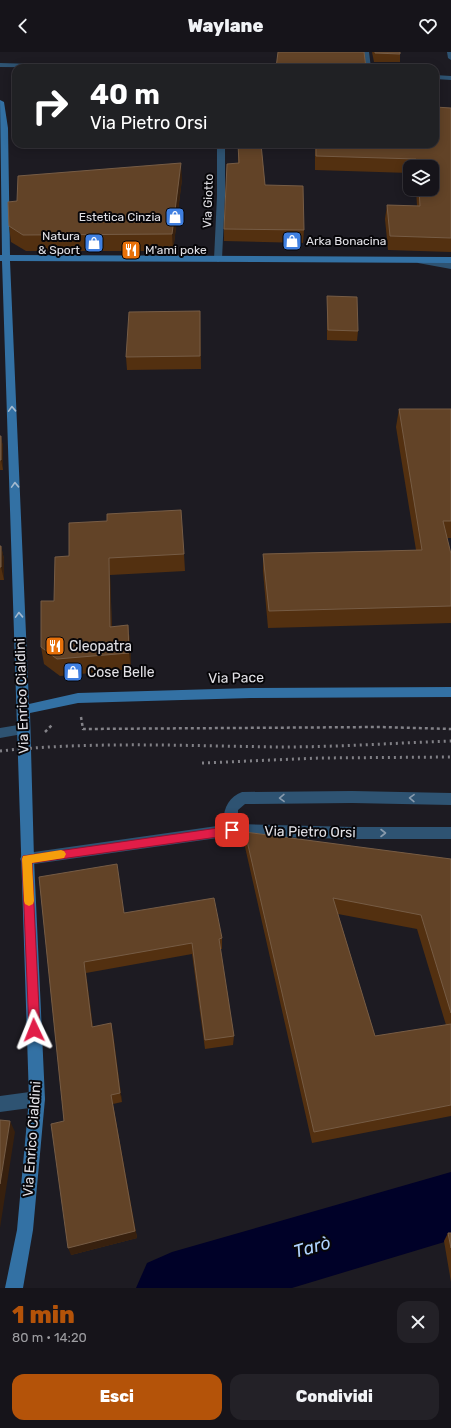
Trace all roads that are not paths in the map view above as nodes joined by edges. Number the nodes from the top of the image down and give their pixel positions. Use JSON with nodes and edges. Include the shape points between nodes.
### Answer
{"nodes":[{"id":1,"x":366,"y":52,"type":"edge"},
{"id":2,"x":450,"y":52,"type":"edge"},
{"id":3,"x":451,"y":58,"type":"edge"},
{"id":4,"x":368,"y":64,"type":"edge"},
{"id":5,"x":0,"y":65,"type":"edge"},
{"id":6,"x":12,"y":65,"type":"edge"},
{"id":7,"x":439,"y":77,"type":"edge"},
{"id":8,"x":451,"y":78,"type":"edge"},
{"id":9,"x":0,"y":102,"type":"edge"},
{"id":10,"x":221,"y":148,"type":"edge"},
{"id":11,"x":2,"y":161,"type":"edge"},
{"id":12,"x":3,"y":257,"type":"edge"},
{"id":13,"x":218,"y":259,"type":"junction"},
{"id":14,"x":451,"y":260,"type":"edge"},
{"id":15,"x":418,"y":261,"type":"junction"},
{"id":16,"x":451,"y":266,"type":"edge"},
{"id":17,"x":451,"y":692,"type":"edge"},
{"id":18,"x":24,"y":710,"type":"junction"},
{"id":19,"x":24,"y":729,"type":"junction"},
{"id":20,"x":0,"y":733,"type":"edge"},
{"id":21,"x":451,"y":799,"type":"edge"},
{"id":22,"x":232,"y":830,"type":"junction"},
{"id":23,"x":451,"y":833,"type":"edge"},
{"id":24,"x":27,"y":859,"type":"junction"},
{"id":25,"x":38,"y":1099,"type":"junction"},
{"id":26,"x":0,"y":1104,"type":"edge"},
{"id":27,"x":14,"y":1288,"type":"edge"}],
"edges":[{"from":1,"to":4,"type":"street"},
{"from":2,"to":3,"type":"street"},
{"from":5,"to":6,"type":"street"},
{"from":7,"to":8,"type":"street"},
{"from":9,"to":11,"type":"street","name":"Via Enrico Cialdini","via":[[4,128]]},
{"from":10,"to":13,"type":"street","name":"Via Giotto"},
{"from":11,"to":12,"type":"street","name":"Via Enrico Cialdini"},
{"from":12,"to":13,"type":"street"},
{"from":18,"to":12,"type":"street","name":"Via Enrico Cialdini","one_way":true},
{"from":13,"to":15,"type":"street"},
{"from":14,"to":15,"type":"street"},
{"from":15,"to":16,"type":"street"},
{"from":17,"to":18,"type":"street","name":"Via Pace","via":[[251,693],[78,698]]},
{"from":18,"to":19,"type":"street","name":"Via Enrico Cialdini"},
{"from":19,"to":20,"type":"street"},
{"from":19,"to":24,"type":"street","name":"Via Enrico Cialdini"},
{"from":21,"to":22,"type":"street","one_way":true,"via":[[242,798],[232,808]]},
{"from":22,"to":23,"type":"street","name":"Via Pietro Orsi","one_way":true},
{"from":22,"to":24,"type":"street","name":"Via Pietro Orsi"},
{"from":24,"to":25,"type":"street","name":"Via Enrico Cialdini"},
{"from":25,"to":26,"type":"street"},
{"from":25,"to":27,"type":"street","name":"Via Enrico Cialdini","via":[[25,1230]]}]}
